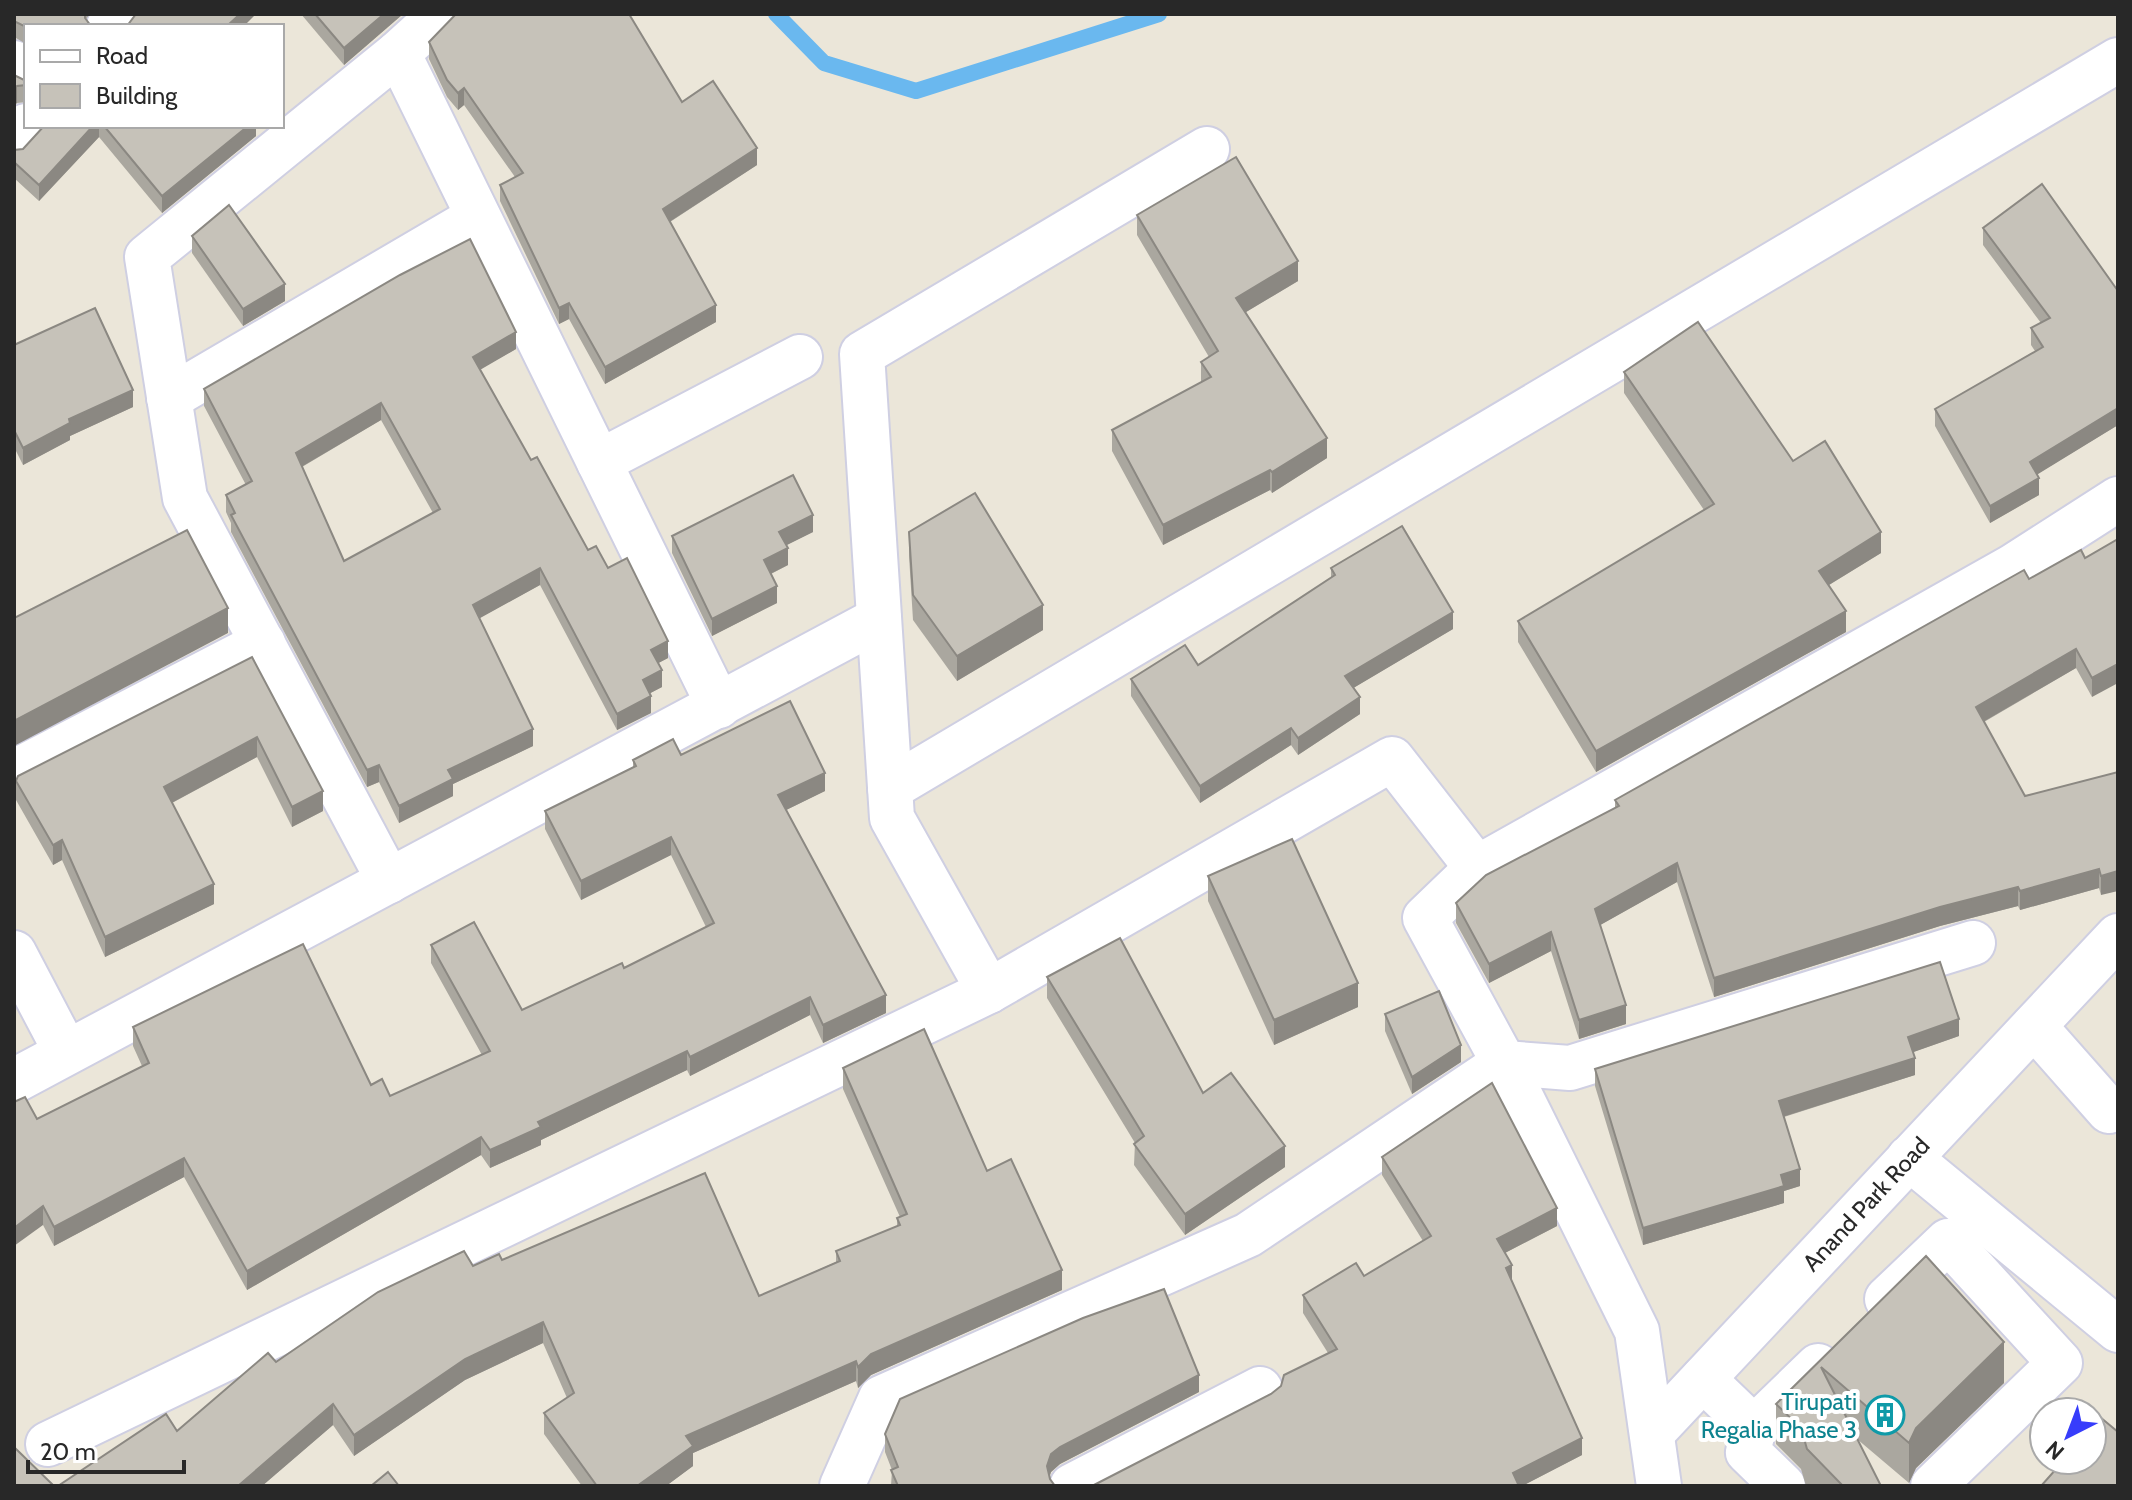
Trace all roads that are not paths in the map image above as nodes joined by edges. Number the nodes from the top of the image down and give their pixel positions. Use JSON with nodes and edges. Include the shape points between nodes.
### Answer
{"nodes":[{"id":1,"x":441,"y":14,"type":"edge"},
{"id":2,"x":398,"y":53,"type":"junction"},
{"id":3,"x":2118,"y":60,"type":"edge"},
{"id":4,"x":1207,"y":149,"type":"dead end"},
{"id":5,"x":478,"y":217,"type":"junction"},
{"id":6,"x":800,"y":357,"type":"dead end"},
{"id":7,"x":169,"y":398,"type":"junction"},
{"id":8,"x":599,"y":462,"type":"junction"},
{"id":9,"x":2118,"y":499,"type":"edge"},
{"id":10,"x":879,"y":619,"type":"junction"},
{"id":11,"x":263,"y":643,"type":"junction"},
{"id":12,"x":719,"y":706,"type":"junction"},
{"id":13,"x":14,"y":772,"type":"edge"},
{"id":14,"x":890,"y":788,"type":"junction"},
{"id":15,"x":1477,"y":868,"type":"junction"},
{"id":16,"x":389,"y":881,"type":"junction"},
{"id":17,"x":2118,"y":936,"type":"edge"},
{"id":18,"x":1973,"y":943,"type":"dead end"},
{"id":19,"x":14,"y":953,"type":"edge"},
{"id":20,"x":989,"y":991,"type":"junction"},
{"id":21,"x":2034,"y":1026,"type":"junction"},
{"id":22,"x":66,"y":1052,"type":"junction"},
{"id":23,"x":1504,"y":1063,"type":"junction"},
{"id":24,"x":14,"y":1081,"type":"edge"},
{"id":25,"x":2115,"y":1111,"type":"edge"},
{"id":26,"x":1909,"y":1158,"type":"junction"},
{"id":27,"x":2118,"y":1330,"type":"edge"},
{"id":28,"x":1703,"y":1379,"type":"junction"},
{"id":29,"x":1260,"y":1389,"type":"dead end"},
{"id":30,"x":1754,"y":1428,"type":"junction"},
{"id":31,"x":1652,"y":1433,"type":"junction"},
{"id":32,"x":48,"y":1444,"type":"dead end"},
{"id":33,"x":842,"y":1486,"type":"edge"},
{"id":34,"x":1072,"y":1486,"type":"edge"},
{"id":35,"x":1659,"y":1486,"type":"edge"},
{"id":36,"x":1783,"y":1486,"type":"edge"},
{"id":37,"x":1933,"y":1486,"type":"edge"}],
"edges":[{"from":1,"to":2,"type":"street"},
{"from":2,"to":5,"type":"street"},
{"from":2,"to":7,"type":"street","via":[[147,257]]},
{"from":3,"to":14,"type":"street"},
{"from":4,"to":10,"type":"street","via":[[862,354]]},
{"from":5,"to":7,"type":"street"},
{"from":5,"to":8,"type":"street"},
{"from":6,"to":8,"type":"street"},
{"from":7,"to":11,"type":"street","via":[[185,498]]},
{"from":8,"to":12,"type":"street"},
{"from":9,"to":15,"type":"street","via":[[2012,567]]},
{"from":10,"to":12,"type":"street"},
{"from":10,"to":14,"type":"street"},
{"from":11,"to":13,"type":"street"},
{"from":11,"to":16,"type":"street"},
{"from":12,"to":16,"type":"street"},
{"from":14,"to":20,"type":"street","via":[[892,818]]},
{"from":15,"to":20,"type":"street","via":[[1392,759]]},
{"from":15,"to":23,"type":"street","via":[[1425,918]]},
{"from":16,"to":22,"type":"street"},
{"from":17,"to":21,"type":"street","name":"Anand Park Road"},
{"from":18,"to":23,"type":"street","via":[[1570,1068]]},
{"from":19,"to":22,"type":"street"},
{"from":20,"to":32,"type":"street"},
{"from":21,"to":25,"type":"street"},
{"from":21,"to":26,"type":"street","name":"Anand Park Road"},
{"from":22,"to":24,"type":"street"},
{"from":23,"to":31,"type":"street","via":[[1637,1331]]},
{"from":23,"to":33,"type":"street","via":[[1248,1235],[881,1398]]},
{"from":26,"to":27,"type":"street"},
{"from":26,"to":28,"type":"street","name":"Anand Park Road"},
{"from":28,"to":30,"type":"street"},
{"from":28,"to":31,"type":"street","name":"Anand Park Road"},
{"from":29,"to":34,"type":"street"},
{"from":30,"to":36,"type":"street","via":[[1748,1452]]},
{"from":30,"to":37,"type":"street","via":[[1948,1241],[2060,1363]]},
{"from":31,"to":35,"type":"street"}]}
